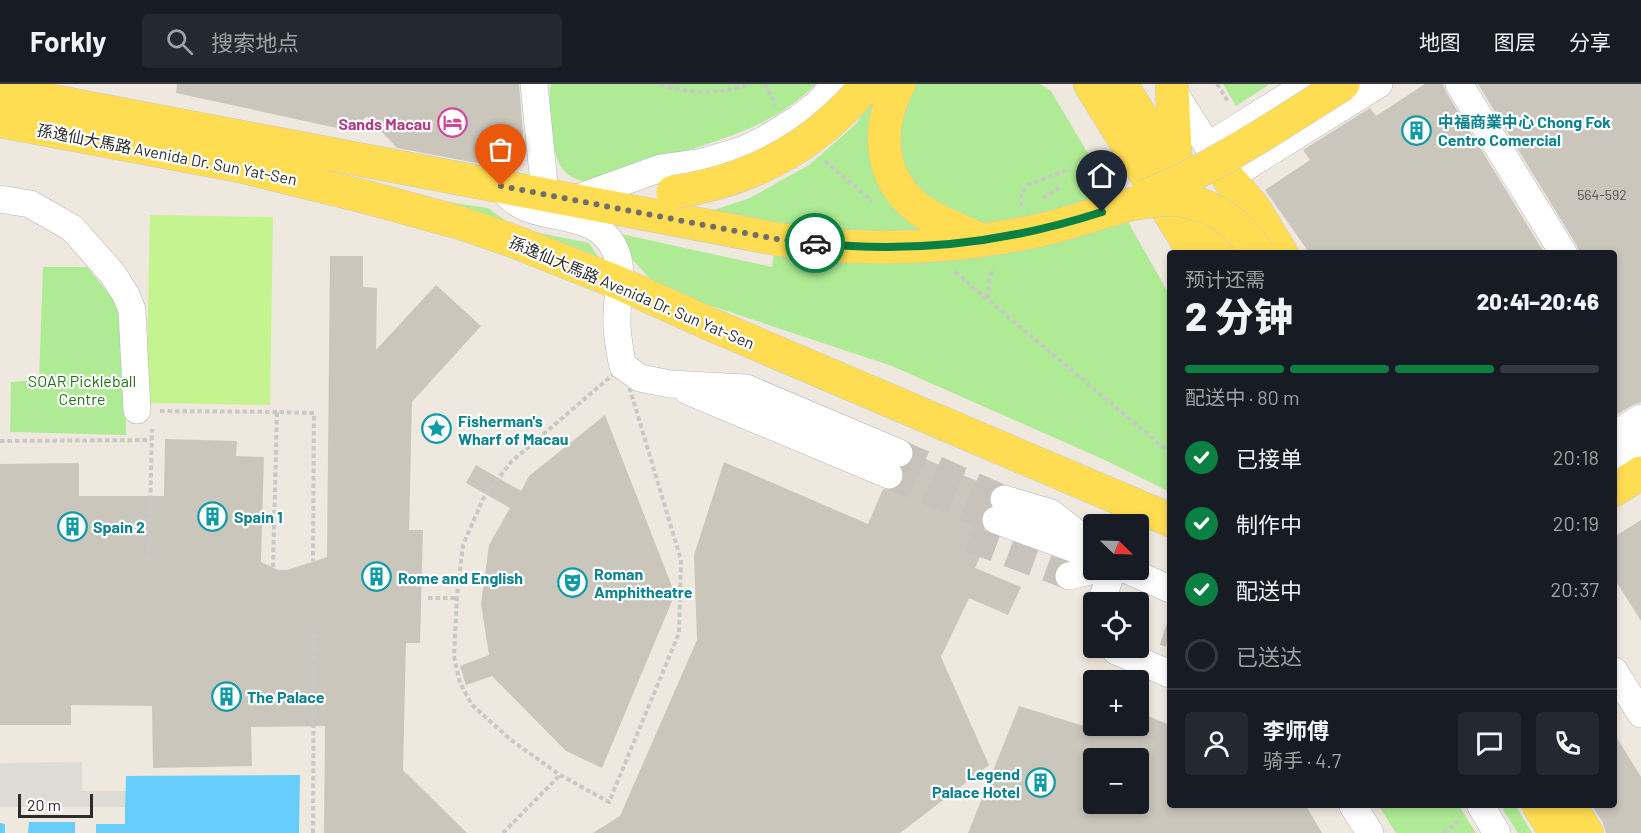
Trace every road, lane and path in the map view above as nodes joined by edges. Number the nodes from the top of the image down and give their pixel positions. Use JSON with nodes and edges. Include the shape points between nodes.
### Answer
{"nodes":[{"id":1,"x":534,"y":84,"type":"edge"},
{"id":2,"x":661,"y":84,"type":"edge"},
{"id":3,"x":750,"y":84,"type":"edge"},
{"id":4,"x":765,"y":84,"type":"edge"},
{"id":5,"x":837,"y":84,"type":"edge"},
{"id":6,"x":867,"y":84,"type":"edge"},
{"id":7,"x":899,"y":84,"type":"edge"},
{"id":8,"x":1307,"y":84,"type":"edge"},
{"id":9,"x":1343,"y":84,"type":"edge"},
{"id":10,"x":1379,"y":84,"type":"edge"},
{"id":11,"x":1459,"y":84,"type":"edge"},
{"id":12,"x":1097,"y":85,"type":"edge"},
{"id":13,"x":669,"y":86,"type":"edge"},
{"id":14,"x":1171,"y":86,"type":"edge"},
{"id":15,"x":0,"y":91,"type":"edge"},
{"id":16,"x":775,"y":103,"type":"dead end"},
{"id":17,"x":0,"y":121,"type":"edge"},
{"id":18,"x":1246,"y":122,"type":"junction"},
{"id":19,"x":1208,"y":146,"type":"junction"},
{"id":20,"x":1267,"y":154,"type":"junction"},
{"id":21,"x":817,"y":155,"type":"dead end"},
{"id":22,"x":1070,"y":169,"type":"dead end"},
{"id":23,"x":1176,"y":173,"type":"junction"},
{"id":24,"x":1228,"y":178,"type":"junction"},
{"id":25,"x":501,"y":186,"type":"junction"},
{"id":26,"x":0,"y":199,"type":"edge"},
{"id":27,"x":572,"y":199,"type":"junction"},
{"id":28,"x":877,"y":206,"type":"dead end"},
{"id":29,"x":1120,"y":207,"type":"junction"},
{"id":30,"x":1023,"y":210,"type":"dead end"},
{"id":31,"x":1170,"y":213,"type":"junction"},
{"id":32,"x":983,"y":240,"type":"junction"},
{"id":33,"x":1172,"y":250,"type":"edge"},
{"id":34,"x":1193,"y":250,"type":"edge"},
{"id":35,"x":1224,"y":250,"type":"edge"},
{"id":36,"x":1255,"y":250,"type":"edge"},
{"id":37,"x":1280,"y":250,"type":"edge"},
{"id":38,"x":1562,"y":250,"type":"edge"},
{"id":39,"x":954,"y":270,"type":"dead end"},
{"id":40,"x":619,"y":283,"type":"junction"},
{"id":41,"x":623,"y":366,"type":"junction"},
{"id":42,"x":145,"y":411,"type":"junction"},
{"id":43,"x":277,"y":412,"type":"junction"},
{"id":44,"x":1641,"y":418,"type":"edge"},
{"id":45,"x":1617,"y":433,"type":"edge"},
{"id":46,"x":151,"y":440,"type":"junction"},
{"id":47,"x":0,"y":441,"type":"edge"},
{"id":48,"x":1641,"y":445,"type":"edge"},
{"id":49,"x":1167,"y":450,"type":"edge"},
{"id":50,"x":1617,"y":460,"type":"edge"},
{"id":51,"x":894,"y":464,"type":"tunnel mouth"},
{"id":52,"x":1641,"y":473,"type":"edge"},
{"id":53,"x":1617,"y":488,"type":"edge"},
{"id":54,"x":1167,"y":494,"type":"edge"},
{"id":55,"x":1167,"y":519,"type":"edge"},
{"id":56,"x":1083,"y":539,"type":"edge"},
{"id":57,"x":1083,"y":550,"type":"edge"},
{"id":58,"x":149,"y":560,"type":"dead end"},
{"id":59,"x":313,"y":561,"type":"dead end"},
{"id":60,"x":273,"y":567,"type":"dead end"},
{"id":61,"x":1149,"y":580,"type":"edge"},
{"id":62,"x":1167,"y":588,"type":"edge"},
{"id":63,"x":428,"y":598,"type":"dead end"},
{"id":64,"x":457,"y":598,"type":"junction"},
{"id":65,"x":314,"y":630,"type":"dead end"},
{"id":66,"x":1132,"y":658,"type":"edge"},
{"id":67,"x":1167,"y":674,"type":"edge"},
{"id":68,"x":1617,"y":676,"type":"edge"},
{"id":69,"x":1641,"y":714,"type":"edge"},
{"id":70,"x":560,"y":775,"type":"junction"},
{"id":71,"x":1354,"y":808,"type":"edge"},
{"id":72,"x":1481,"y":808,"type":"edge"},
{"id":73,"x":1540,"y":808,"type":"edge"},
{"id":74,"x":1571,"y":808,"type":"edge"},
{"id":75,"x":313,"y":833,"type":"edge"},
{"id":76,"x":503,"y":833,"type":"edge"},
{"id":77,"x":1370,"y":833,"type":"edge"},
{"id":78,"x":1497,"y":833,"type":"edge"},
{"id":79,"x":1556,"y":833,"type":"edge"},
{"id":80,"x":1587,"y":833,"type":"edge"}],
"edges":[{"from":1,"to":27,"type":"street"},
{"from":2,"to":13,"type":"path"},
{"from":3,"to":13,"type":"path","via":[[712,93]]},
{"from":4,"to":16,"type":"path"},
{"from":5,"to":27,"type":"street","via":[[798,119],[743,150],[703,162],[661,168]]},
{"from":6,"to":27,"type":"main road","bridge":true,"via":[[822,129],[762,167],[719,183],[673,192]]},
{"from":7,"to":32,"type":"main road","bridge":true,"via":[[887,112],[884,134],[891,172],[907,197],[930,217]]},
{"from":8,"to":18,"type":"street"},
{"from":9,"to":29,"type":"main road","bridge":true,"via":[[1224,158]]},
{"from":10,"to":20,"type":"street"},
{"from":11,"to":38,"type":"street"},
{"from":12,"to":23,"type":"main road"},
{"from":12,"to":31,"type":"main road"},
{"from":14,"to":19,"type":"street"},
{"from":14,"to":23,"type":"main road"},
{"from":15,"to":25,"type":"main road","name":"孫逸仙大馬路 Avenida Dr. Sun Yat-Sen"},
{"from":17,"to":40,"type":"main road","name":"孫逸仙大馬路 Avenida Dr. Sun Yat-Sen","via":[[240,166],[366,197],[461,223]]},
{"from":18,"to":19,"type":"street"},
{"from":18,"to":20,"type":"street","via":[[1247,139],[1258,152]]},
{"from":19,"to":24,"type":"street"},
{"from":20,"to":24,"type":"street"},
{"from":21,"to":28,"type":"path"},
{"from":22,"to":30,"type":"path","via":[[1028,185],[1020,200]]},
{"from":23,"to":35,"type":"main road"},
{"from":24,"to":37,"type":"main road","via":[[1254,208]]},
{"from":25,"to":27,"type":"main road","name":"孫逸仙大馬路 Avenida Dr. Sun Yat-Sen"},
{"from":25,"to":40,"type":"street","via":[[509,197],[531,211],[582,221],[602,232],[617,255]]},
{"from":26,"to":42,"type":"street","via":[[30,204],[72,228],[112,273],[132,310]]},
{"from":27,"to":32,"type":"main road","name":"孫逸仙大馬路 Avenida Dr. Sun Yat-Sen","bridge":true,"via":[[782,240],[839,246],[896,248]]},
{"from":29,"to":32,"type":"main road","name":"孫逸仙大馬路 Avenida Dr. Sun Yat-Sen","bridge":true,"via":[[1066,224]]},
{"from":29,"to":36,"type":"main road","bridge":true,"via":[[1161,200],[1195,203],[1227,218]]},
{"from":31,"to":33,"type":"main road"},
{"from":31,"to":34,"type":"main road"},
{"from":39,"to":49,"type":"path"},
{"from":40,"to":41,"type":"street","via":[[616,319]]},
{"from":40,"to":54,"type":"main road","via":[[886,375]]},
{"from":40,"to":55,"type":"main road","name":"孫逸仙大馬路 Avenida Dr. Sun Yat-Sen"},
{"from":41,"to":51,"type":"street","via":[[640,378],[670,384]]},
{"from":41,"to":64,"type":"path","via":[[510,462],[483,499],[463,545]]},
{"from":41,"to":70,"type":"path","via":[[681,560],[679,633],[609,802]]},
{"from":42,"to":43,"type":"path"},
{"from":42,"to":46,"type":"path"},
{"from":43,"to":59,"type":"path","via":[[314,413]]},
{"from":43,"to":60,"type":"path"},
{"from":44,"to":45,"type":"street"},
{"from":46,"to":47,"type":"path"},
{"from":46,"to":58,"type":"path"},
{"from":48,"to":50,"type":"street"},
{"from":52,"to":53,"type":"main road"},
{"from":56,"to":57,"type":"street","via":[[1050,513],[1000,509]]},
{"from":61,"to":62,"type":"street"},
{"from":63,"to":64,"type":"path"},
{"from":64,"to":70,"type":"path","via":[[454,656],[460,683],[472,705]]},
{"from":65,"to":75,"type":"path"},
{"from":66,"to":67,"type":"street"},
{"from":68,"to":69,"type":"street"},
{"from":70,"to":76,"type":"path"},
{"from":71,"to":77,"type":"street"},
{"from":72,"to":78,"type":"street"},
{"from":73,"to":79,"type":"main road"},
{"from":74,"to":80,"type":"main road"}]}
